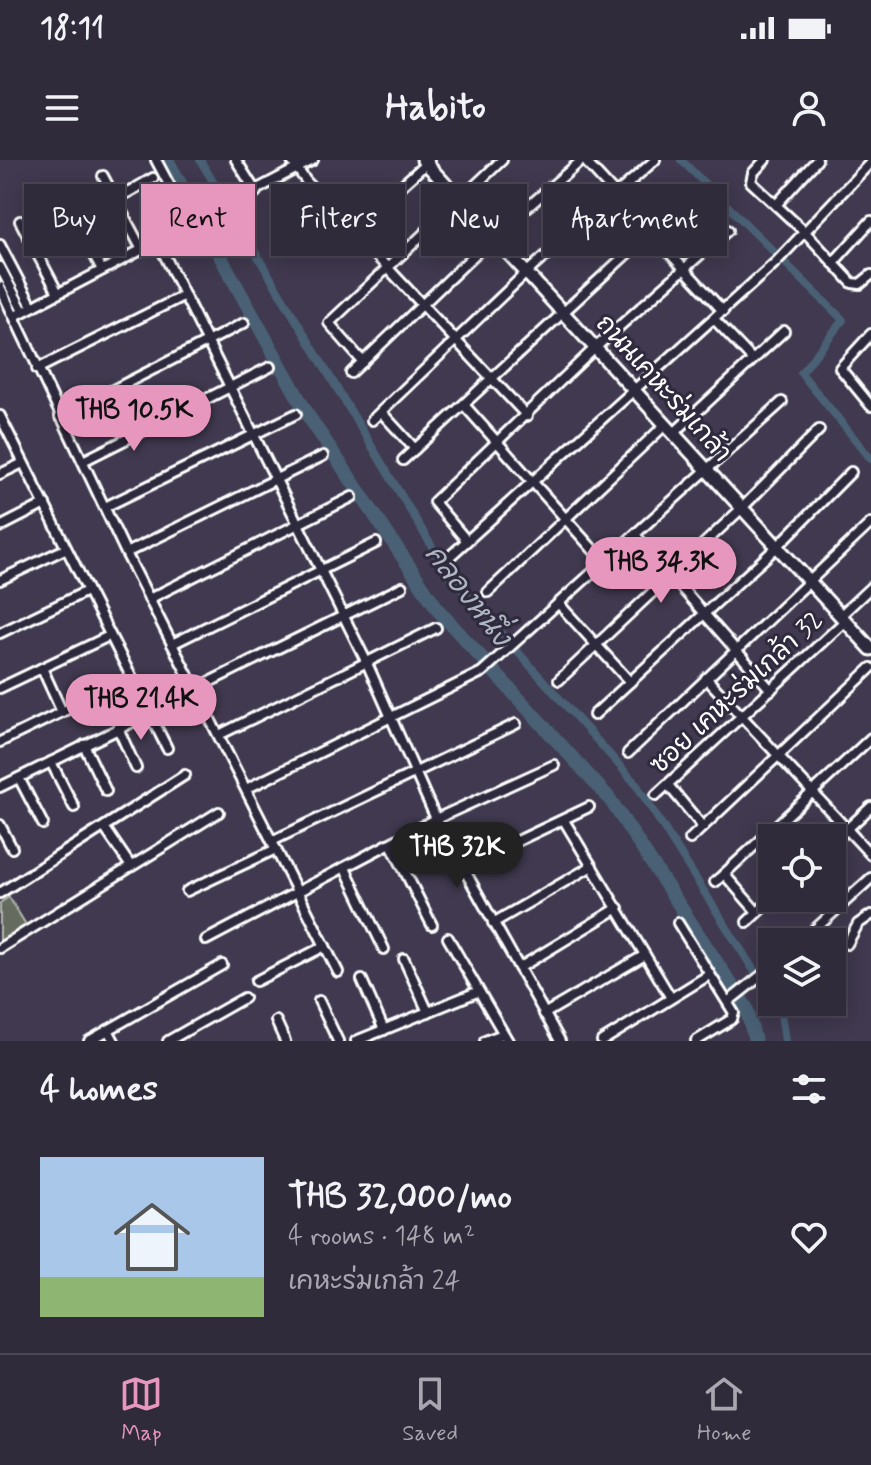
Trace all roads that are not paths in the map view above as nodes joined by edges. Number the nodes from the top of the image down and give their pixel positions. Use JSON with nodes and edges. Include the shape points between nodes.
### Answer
{"nodes":[{"id":1,"x":156,"y":160,"type":"edge"},
{"id":2,"x":236,"y":160,"type":"edge"},
{"id":3,"x":291,"y":160,"type":"edge"},
{"id":4,"x":313,"y":160,"type":"edge"},
{"id":5,"x":502,"y":160,"type":"edge"},
{"id":6,"x":583,"y":160,"type":"edge"},
{"id":7,"x":655,"y":160,"type":"edge"},
{"id":8,"x":765,"y":160,"type":"edge"},
{"id":9,"x":817,"y":160,"type":"edge"},
{"id":10,"x":426,"y":161,"type":"edge"},
{"id":11,"x":871,"y":162,"type":"edge"},
{"id":12,"x":296,"y":170,"type":"junction"},
{"id":13,"x":103,"y":176,"type":"dead end"},
{"id":14,"x":153,"y":178,"type":"dead end"},
{"id":15,"x":107,"y":184,"type":"edge"},
{"id":16,"x":170,"y":184,"type":"edge"},
{"id":17,"x":309,"y":184,"type":"edge"},
{"id":18,"x":401,"y":184,"type":"edge"},
{"id":19,"x":445,"y":184,"type":"edge"},
{"id":20,"x":475,"y":184,"type":"edge"},
{"id":21,"x":608,"y":184,"type":"edge"},
{"id":22,"x":628,"y":184,"type":"edge"},
{"id":23,"x":256,"y":192,"type":"joint"},
{"id":24,"x":125,"y":193,"type":"edge"},
{"id":25,"x":776,"y":205,"type":"junction"},
{"id":26,"x":527,"y":208,"type":"edge"},
{"id":27,"x":125,"y":218,"type":"edge"},
{"id":28,"x":20,"y":221,"type":"dead end"},
{"id":29,"x":871,"y":221,"type":"edge"},
{"id":30,"x":728,"y":230,"type":"dead end"},
{"id":31,"x":805,"y":232,"type":"junction"},
{"id":32,"x":421,"y":235,"type":"edge"},
{"id":33,"x":0,"y":245,"type":"edge"},
{"id":34,"x":141,"y":248,"type":"joint"},
{"id":35,"x":95,"y":256,"type":"edge"},
{"id":36,"x":164,"y":256,"type":"edge"},
{"id":37,"x":377,"y":256,"type":"edge"},
{"id":38,"x":473,"y":256,"type":"edge"},
{"id":39,"x":510,"y":256,"type":"edge"},
{"id":40,"x":546,"y":256,"type":"edge"},
{"id":41,"x":626,"y":256,"type":"edge"},
{"id":42,"x":675,"y":256,"type":"edge"},
{"id":43,"x":833,"y":263,"type":"junction"},
{"id":44,"x":0,"y":267,"type":"edge"},
{"id":45,"x":388,"y":267,"type":"junction"},
{"id":46,"x":686,"y":269,"type":"junction"},
{"id":47,"x":102,"y":270,"type":"junction"},
{"id":48,"x":526,"y":273,"type":"junction"},
{"id":49,"x":871,"y":275,"type":"edge"},
{"id":50,"x":0,"y":287,"type":"edge"},
{"id":51,"x":58,"y":293,"type":"junction"},
{"id":52,"x":183,"y":296,"type":"junction"},
{"id":53,"x":423,"y":305,"type":"junction"},
{"id":54,"x":32,"y":306,"type":"junction"},
{"id":55,"x":723,"y":311,"type":"junction"},
{"id":56,"x":565,"y":312,"type":"junction"},
{"id":57,"x":19,"y":314,"type":"junction"},
{"id":58,"x":714,"y":319,"type":"junction"},
{"id":59,"x":244,"y":323,"type":"dead end"},
{"id":60,"x":784,"y":331,"type":"dead end"},
{"id":61,"x":871,"y":334,"type":"edge"},
{"id":62,"x":205,"y":342,"type":"junction"},
{"id":63,"x":457,"y":342,"type":"junction"},
{"id":64,"x":595,"y":348,"type":"junction"},
{"id":65,"x":752,"y":359,"type":"junction"},
{"id":66,"x":363,"y":362,"type":"junction"},
{"id":67,"x":270,"y":367,"type":"dead end"},
{"id":68,"x":37,"y":369,"type":"junction"},
{"id":69,"x":351,"y":373,"type":"dead end"},
{"id":70,"x":492,"y":380,"type":"junction"},
{"id":71,"x":228,"y":387,"type":"junction"},
{"id":72,"x":633,"y":390,"type":"junction"},
{"id":73,"x":869,"y":399,"type":"edge"},
{"id":74,"x":782,"y":402,"type":"dead end"},
{"id":75,"x":464,"y":405,"type":"junction"},
{"id":76,"x":381,"y":412,"type":"junction"},
{"id":77,"x":296,"y":414,"type":"dead end"},
{"id":78,"x":527,"y":416,"type":"junction"},
{"id":79,"x":60,"y":417,"type":"junction"},
{"id":80,"x":1,"y":419,"type":"edge"},
{"id":81,"x":372,"y":420,"type":"dead end"},
{"id":82,"x":669,"y":430,"type":"junction"},
{"id":83,"x":819,"y":430,"type":"dead end"},
{"id":84,"x":254,"y":431,"type":"junction"},
{"id":85,"x":498,"y":444,"type":"junction"},
{"id":86,"x":415,"y":449,"type":"junction"},
{"id":87,"x":323,"y":456,"type":"dead end"},
{"id":88,"x":403,"y":460,"type":"dead end"},
{"id":89,"x":83,"y":461,"type":"junction"},
{"id":90,"x":23,"y":463,"type":"junction"},
{"id":91,"x":707,"y":471,"type":"junction"},
{"id":92,"x":851,"y":472,"type":"dead end"},
{"id":93,"x":0,"y":474,"type":"edge"},
{"id":94,"x":274,"y":480,"type":"junction"},
{"id":95,"x":532,"y":481,"type":"junction"},
{"id":96,"x":352,"y":497,"type":"dead end"},
{"id":97,"x":45,"y":504,"type":"junction"},
{"id":98,"x":105,"y":507,"type":"junction"},
{"id":99,"x":742,"y":508,"type":"junction"},
{"id":100,"x":567,"y":519,"type":"junction"},
{"id":101,"x":871,"y":523,"type":"edge"},
{"id":102,"x":298,"y":524,"type":"junction"},
{"id":103,"x":0,"y":527,"type":"edge"},
{"id":104,"x":636,"y":536,"type":"junction"},
{"id":105,"x":467,"y":541,"type":"junction"},
{"id":106,"x":376,"y":543,"type":"dead end"},
{"id":107,"x":778,"y":546,"type":"junction"},
{"id":108,"x":65,"y":549,"type":"junction"},
{"id":109,"x":126,"y":553,"type":"junction"},
{"id":110,"x":448,"y":558,"type":"dead end"},
{"id":111,"x":605,"y":563,"type":"junction"},
{"id":112,"x":320,"y":570,"type":"junction"},
{"id":113,"x":670,"y":575,"type":"junction"},
{"id":114,"x":0,"y":580,"type":"edge"},
{"id":115,"x":809,"y":581,"type":"junction"},
{"id":116,"x":402,"y":587,"type":"dead end"},
{"id":117,"x":871,"y":587,"type":"edge"},
{"id":118,"x":87,"y":591,"type":"junction"},
{"id":119,"x":488,"y":592,"type":"dead end"},
{"id":120,"x":149,"y":599,"type":"junction"},
{"id":121,"x":559,"y":604,"type":"junction"},
{"id":122,"x":703,"y":614,"type":"junction"},
{"id":123,"x":343,"y":615,"type":"junction"},
{"id":124,"x":843,"y":619,"type":"junction"},
{"id":125,"x":436,"y":628,"type":"dead end"},
{"id":126,"x":0,"y":633,"type":"edge"},
{"id":127,"x":109,"y":636,"type":"junction"},
{"id":128,"x":172,"y":644,"type":"junction"},
{"id":129,"x":596,"y":644,"type":"junction"},
{"id":130,"x":871,"y":649,"type":"edge"},
{"id":131,"x":734,"y":651,"type":"junction"},
{"id":132,"x":366,"y":661,"type":"junction"},
{"id":133,"x":42,"y":668,"type":"junction"},
{"id":134,"x":871,"y":668,"type":"edge"},
{"id":135,"x":706,"y":678,"type":"junction"},
{"id":136,"x":130,"y":679,"type":"junction"},
{"id":137,"x":559,"y":680,"type":"dead end"},
{"id":138,"x":630,"y":682,"type":"junction"},
{"id":139,"x":0,"y":688,"type":"edge"},
{"id":140,"x":195,"y":689,"type":"junction"},
{"id":141,"x":771,"y":690,"type":"junction"},
{"id":142,"x":62,"y":712,"type":"junction"},
{"id":143,"x":149,"y":714,"type":"junction"},
{"id":144,"x":594,"y":715,"type":"dead end"},
{"id":145,"x":744,"y":716,"type":"junction"},
{"id":146,"x":392,"y":718,"type":"junction"},
{"id":147,"x":516,"y":724,"type":"dead end"},
{"id":148,"x":118,"y":728,"type":"junction"},
{"id":149,"x":219,"y":735,"type":"junction"},
{"id":150,"x":871,"y":738,"type":"edge"},
{"id":151,"x":0,"y":742,"type":"edge"},
{"id":152,"x":84,"y":745,"type":"junction"},
{"id":153,"x":167,"y":748,"type":"dead end"},
{"id":154,"x":628,"y":753,"type":"dead end"},
{"id":155,"x":780,"y":754,"type":"junction"},
{"id":156,"x":51,"y":762,"type":"junction"},
{"id":157,"x":554,"y":765,"type":"dead end"},
{"id":158,"x":136,"y":768,"type":"dead end"},
{"id":159,"x":416,"y":771,"type":"junction"},
{"id":160,"x":185,"y":775,"type":"dead end"},
{"id":161,"x":19,"y":778,"type":"junction"},
{"id":162,"x":668,"y":785,"type":"junction"},
{"id":163,"x":0,"y":787,"type":"edge"},
{"id":164,"x":246,"y":789,"type":"junction"},
{"id":165,"x":106,"y":791,"type":"dead end"},
{"id":166,"x":815,"y":791,"type":"junction"},
{"id":167,"x":656,"y":795,"type":"dead end"},
{"id":168,"x":74,"y":807,"type":"dead end"},
{"id":169,"x":589,"y":807,"type":"dead end"},
{"id":170,"x":871,"y":807,"type":"edge"},
{"id":171,"x":219,"y":812,"type":"dead end"},
{"id":172,"x":436,"y":819,"type":"junction"},
{"id":173,"x":565,"y":822,"type":"junction"},
{"id":174,"x":43,"y":824,"type":"dead end"},
{"id":175,"x":0,"y":825,"type":"edge"},
{"id":176,"x":104,"y":827,"type":"junction"},
{"id":177,"x":703,"y":827,"type":"junction"},
{"id":178,"x":847,"y":829,"type":"junction"},
{"id":179,"x":690,"y":839,"type":"dead end"},
{"id":180,"x":391,"y":844,"type":"junction"},
{"id":181,"x":274,"y":845,"type":"junction"},
{"id":182,"x":12,"y":848,"type":"dead end"},
{"id":183,"x":871,"y":855,"type":"edge"},
{"id":184,"x":130,"y":865,"type":"junction"},
{"id":185,"x":592,"y":866,"type":"junction"},
{"id":186,"x":463,"y":867,"type":"junction"},
{"id":187,"x":345,"y":868,"type":"junction"},
{"id":188,"x":724,"y":874,"type":"junction"},
{"id":189,"x":871,"y":878,"type":"edge"},
{"id":190,"x":715,"y":882,"type":"dead end"},
{"id":191,"x":187,"y":891,"type":"dead end"},
{"id":192,"x":0,"y":893,"type":"edge"},
{"id":193,"x":297,"y":893,"type":"junction"},
{"id":194,"x":618,"y":908,"type":"junction"},
{"id":195,"x":757,"y":912,"type":"joint"},
{"id":196,"x":871,"y":915,"type":"edge"},
{"id":197,"x":747,"y":922,"type":"dead end"},
{"id":198,"x":493,"y":923,"type":"junction"},
{"id":199,"x":678,"y":923,"type":"dead end"},
{"id":200,"x":432,"y":925,"type":"dead end"},
{"id":201,"x":816,"y":928,"type":"edge"},
{"id":202,"x":448,"y":938,"type":"dead end"},
{"id":203,"x":206,"y":940,"type":"dead end"},
{"id":204,"x":847,"y":944,"type":"dead end"},
{"id":205,"x":325,"y":946,"type":"junction"},
{"id":206,"x":0,"y":948,"type":"edge"},
{"id":207,"x":384,"y":949,"type":"dead end"},
{"id":208,"x":645,"y":955,"type":"junction"},
{"id":209,"x":404,"y":959,"type":"dead end"},
{"id":210,"x":222,"y":965,"type":"dead end"},
{"id":211,"x":519,"y":968,"type":"junction"},
{"id":212,"x":338,"y":972,"type":"dead end"},
{"id":213,"x":709,"y":975,"type":"junction"},
{"id":214,"x":758,"y":979,"type":"edge"},
{"id":215,"x":362,"y":980,"type":"dead end"},
{"id":216,"x":256,"y":981,"type":"dead end"},
{"id":217,"x":477,"y":992,"type":"junction"},
{"id":218,"x":244,"y":998,"type":"dead end"},
{"id":219,"x":671,"y":998,"type":"junction"},
{"id":220,"x":319,"y":1001,"type":"dead end"},
{"id":221,"x":729,"y":1001,"type":"junction"},
{"id":222,"x":428,"y":1012,"type":"junction"},
{"id":223,"x":544,"y":1014,"type":"junction"},
{"id":224,"x":276,"y":1021,"type":"dead end"},
{"id":225,"x":108,"y":1030,"type":"junction"},
{"id":226,"x":384,"y":1030,"type":"junction"},
{"id":227,"x":616,"y":1031,"type":"junction"},
{"id":228,"x":505,"y":1038,"type":"edge"},
{"id":229,"x":89,"y":1041,"type":"edge"},
{"id":230,"x":114,"y":1041,"type":"edge"},
{"id":231,"x":168,"y":1041,"type":"edge"},
{"id":232,"x":285,"y":1041,"type":"edge"},
{"id":233,"x":338,"y":1041,"type":"edge"},
{"id":234,"x":356,"y":1041,"type":"edge"},
{"id":235,"x":485,"y":1041,"type":"edge"},
{"id":236,"x":560,"y":1041,"type":"edge"},
{"id":237,"x":602,"y":1041,"type":"edge"},
{"id":238,"x":623,"y":1041,"type":"edge"},
{"id":239,"x":696,"y":1041,"type":"edge"}],
"edges":[{"from":1,"to":16,"type":"street"},
{"from":2,"to":23,"type":"street"},
{"from":3,"to":12,"type":"street"},
{"from":4,"to":12,"type":"street"},
{"from":5,"to":20,"type":"street"},
{"from":6,"to":21,"type":"street"},
{"from":6,"to":26,"type":"street"},
{"from":7,"to":22,"type":"street"},
{"from":8,"to":25,"type":"street","via":[[751,182]]},
{"from":9,"to":25,"type":"street"},
{"from":10,"to":18,"type":"street"},
{"from":10,"to":19,"type":"street","name":"ถนนเคหะร่มเกล้า"},
{"from":11,"to":31,"type":"street"},
{"from":12,"to":17,"type":"street"},
{"from":12,"to":23,"type":"street"},
{"from":13,"to":15,"type":"street"},
{"from":14,"to":24,"type":"street"},
{"from":25,"to":31,"type":"street"},
{"from":27,"to":34,"type":"street"},
{"from":28,"to":51,"type":"street"},
{"from":29,"to":43,"type":"street"},
{"from":30,"to":46,"type":"street"},
{"from":31,"to":43,"type":"street"},
{"from":31,"to":55,"type":"street"},
{"from":32,"to":45,"type":"street"},
{"from":33,"to":54,"type":"street"},
{"from":34,"to":47,"type":"street"},
{"from":35,"to":47,"type":"street"},
{"from":36,"to":52,"type":"street"},
{"from":37,"to":45,"type":"street"},
{"from":38,"to":53,"type":"street"},
{"from":39,"to":48,"type":"street","name":"ถนนเคหะร่มเกล้า"},
{"from":40,"to":48,"type":"street"},
{"from":41,"to":56,"type":"street"},
{"from":42,"to":46,"type":"street"},
{"from":43,"to":49,"type":"street","via":[[857,285]]},
{"from":44,"to":57,"type":"street"},
{"from":45,"to":53,"type":"street"},
{"from":45,"to":66,"type":"street","via":[[329,323]]},
{"from":46,"to":55,"type":"street"},
{"from":46,"to":64,"type":"street"},
{"from":47,"to":51,"type":"street"},
{"from":48,"to":56,"type":"street","name":"ถนนเคหะร่มเกล้า"},
{"from":48,"to":63,"type":"street"},
{"from":50,"to":57,"type":"street"},
{"from":51,"to":54,"type":"street"},
{"from":52,"to":62,"type":"street"},
{"from":52,"to":68,"type":"street"},
{"from":53,"to":63,"type":"street"},
{"from":53,"to":66,"type":"street"},
{"from":54,"to":57,"type":"street"},
{"from":55,"to":58,"type":"street"},
{"from":56,"to":64,"type":"street","name":"ถนนเคหะร่มเกล้า"},
{"from":56,"to":70,"type":"street"},
{"from":57,"to":68,"type":"street"},
{"from":58,"to":65,"type":"street"},
{"from":58,"to":72,"type":"street"},
{"from":59,"to":62,"type":"street"},
{"from":60,"to":65,"type":"street"},
{"from":61,"to":73,"type":"street","via":[[840,368]]},
{"from":62,"to":71,"type":"street"},
{"from":62,"to":79,"type":"street"},
{"from":63,"to":70,"type":"street"},
{"from":63,"to":76,"type":"street"},
{"from":64,"to":72,"type":"street","name":"ถนนเคหะร่มเกล้า"},
{"from":64,"to":78,"type":"street"},
{"from":65,"to":82,"type":"street"},
{"from":66,"to":69,"type":"street"},
{"from":67,"to":71,"type":"street"},
{"from":68,"to":79,"type":"street"},
{"from":70,"to":75,"type":"street"},
{"from":70,"to":78,"type":"street"},
{"from":71,"to":84,"type":"street"},
{"from":71,"to":89,"type":"street"},
{"from":72,"to":82,"type":"street","name":"ถนนเคหะร่มเกล้า"},
{"from":72,"to":95,"type":"street"},
{"from":74,"to":91,"type":"street"},
{"from":75,"to":85,"type":"street"},
{"from":75,"to":86,"type":"street"},
{"from":76,"to":81,"type":"street"},
{"from":76,"to":86,"type":"street"},
{"from":77,"to":84,"type":"street"},
{"from":78,"to":85,"type":"street"},
{"from":79,"to":89,"type":"street"},
{"from":80,"to":90,"type":"street"},
{"from":82,"to":91,"type":"street","name":"ถนนเคหะร่มเกล้า"},
{"from":82,"to":100,"type":"street"},
{"from":83,"to":99,"type":"street"},
{"from":84,"to":94,"type":"street"},
{"from":84,"to":98,"type":"street"},
{"from":85,"to":95,"type":"street"},
{"from":85,"to":105,"type":"street","via":[[434,502]]},
{"from":86,"to":88,"type":"street"},
{"from":87,"to":94,"type":"street"},
{"from":89,"to":98,"type":"street"},
{"from":90,"to":93,"type":"street"},
{"from":90,"to":97,"type":"street"},
{"from":91,"to":99,"type":"street","name":"ถนนเคหะร่มเกล้า"},
{"from":91,"to":104,"type":"street"},
{"from":92,"to":107,"type":"street"},
{"from":94,"to":102,"type":"street"},
{"from":94,"to":109,"type":"street"},
{"from":95,"to":100,"type":"street"},
{"from":95,"to":105,"type":"street"},
{"from":96,"to":102,"type":"street"},
{"from":97,"to":103,"type":"street"},
{"from":97,"to":108,"type":"street"},
{"from":98,"to":109,"type":"street"},
{"from":99,"to":107,"type":"street","name":"ถนนเคหะร่มเกล้า"},
{"from":99,"to":113,"type":"street"},
{"from":100,"to":111,"type":"street"},
{"from":100,"to":119,"type":"street"},
{"from":101,"to":115,"type":"street"},
{"from":102,"to":112,"type":"street"},
{"from":102,"to":120,"type":"street"},
{"from":104,"to":111,"type":"street"},
{"from":104,"to":113,"type":"street"},
{"from":105,"to":110,"type":"street"},
{"from":106,"to":112,"type":"street"},
{"from":107,"to":115,"type":"street","name":"ถนนเคหะร่มเกล้า"},
{"from":107,"to":122,"type":"street"},
{"from":108,"to":114,"type":"street"},
{"from":108,"to":118,"type":"street"},
{"from":109,"to":120,"type":"street"},
{"from":111,"to":121,"type":"street"},
{"from":112,"to":123,"type":"street"},
{"from":112,"to":128,"type":"street"},
{"from":113,"to":122,"type":"street"},
{"from":113,"to":129,"type":"street"},
{"from":115,"to":124,"type":"street","name":"ถนนเคหะร่มเกล้า"},
{"from":115,"to":131,"type":"street"},
{"from":116,"to":123,"type":"street"},
{"from":117,"to":124,"type":"street","name":"ซอย เคหะร่มเกล้า 32"},
{"from":118,"to":126,"type":"street"},
{"from":118,"to":127,"type":"street"},
{"from":120,"to":128,"type":"street"},
{"from":121,"to":129,"type":"street"},
{"from":121,"to":146,"type":"street","via":[[482,672]]},
{"from":122,"to":131,"type":"street"},
{"from":122,"to":138,"type":"street"},
{"from":123,"to":132,"type":"street"},
{"from":123,"to":140,"type":"street"},
{"from":124,"to":130,"type":"street","name":"ถนนเคหะร่มเกล้า"},
{"from":124,"to":141,"type":"street","name":"ซอย เคหะร่มเกล้า 32"},
{"from":125,"to":132,"type":"street"},
{"from":127,"to":133,"type":"street"},
{"from":127,"to":136,"type":"street"},
{"from":128,"to":140,"type":"street"},
{"from":129,"to":137,"type":"street"},
{"from":129,"to":138,"type":"street"},
{"from":131,"to":135,"type":"street"},
{"from":131,"to":141,"type":"street"},
{"from":132,"to":146,"type":"street"},
{"from":132,"to":149,"type":"street"},
{"from":133,"to":139,"type":"street"},
{"from":133,"to":142,"type":"street"},
{"from":134,"to":155,"type":"street"},
{"from":135,"to":145,"type":"street"},
{"from":135,"to":154,"type":"street"},
{"from":136,"to":142,"type":"street"},
{"from":136,"to":143,"type":"street"},
{"from":138,"to":144,"type":"street"},
{"from":140,"to":149,"type":"street"},
{"from":141,"to":145,"type":"street","name":"ซอย เคหะร่มเกล้า 32"},
{"from":142,"to":151,"type":"street"},
{"from":143,"to":148,"type":"street"},
{"from":143,"to":153,"type":"street"},
{"from":145,"to":155,"type":"street"},
{"from":145,"to":162,"type":"street","name":"ซอย เคหะร่มเกล้า 32"},
{"from":146,"to":159,"type":"street"},
{"from":146,"to":164,"type":"street"},
{"from":147,"to":159,"type":"street"},
{"from":148,"to":152,"type":"street"},
{"from":148,"to":158,"type":"street"},
{"from":149,"to":164,"type":"street"},
{"from":150,"to":166,"type":"street"},
{"from":152,"to":156,"type":"street"},
{"from":152,"to":165,"type":"street"},
{"from":155,"to":166,"type":"street"},
{"from":155,"to":177,"type":"street"},
{"from":156,"to":161,"type":"street"},
{"from":156,"to":168,"type":"street"},
{"from":157,"to":172,"type":"street"},
{"from":159,"to":172,"type":"street"},
{"from":159,"to":181,"type":"street"},
{"from":160,"to":176,"type":"street"},
{"from":161,"to":163,"type":"street"},
{"from":161,"to":174,"type":"street"},
{"from":162,"to":167,"type":"street","name":"ซอย เคหะร่มเกล้า 32"},
{"from":162,"to":177,"type":"street"},
{"from":164,"to":181,"type":"street"},
{"from":166,"to":178,"type":"street"},
{"from":166,"to":188,"type":"street"},
{"from":169,"to":173,"type":"street"},
{"from":170,"to":178,"type":"street"},
{"from":171,"to":184,"type":"street"},
{"from":172,"to":180,"type":"street"},
{"from":172,"to":186,"type":"street"},
{"from":173,"to":185,"type":"street"},
{"from":173,"to":186,"type":"street"},
{"from":175,"to":182,"type":"street"},
{"from":176,"to":184,"type":"street"},
{"from":176,"to":192,"type":"street"},
{"from":177,"to":179,"type":"street"},
{"from":178,"to":183,"type":"street"},
{"from":180,"to":187,"type":"street"},
{"from":180,"to":200,"type":"street"},
{"from":181,"to":191,"type":"street"},
{"from":181,"to":193,"type":"street"},
{"from":184,"to":206,"type":"street"},
{"from":185,"to":194,"type":"street"},
{"from":185,"to":198,"type":"street"},
{"from":186,"to":198,"type":"street"},
{"from":187,"to":193,"type":"street"},
{"from":187,"to":207,"type":"street"},
{"from":188,"to":190,"type":"street"},
{"from":188,"to":195,"type":"street"},
{"from":189,"to":201,"type":"street"},
{"from":193,"to":203,"type":"street"},
{"from":193,"to":205,"type":"street"},
{"from":194,"to":208,"type":"street"},
{"from":194,"to":211,"type":"street"},
{"from":195,"to":197,"type":"street"},
{"from":196,"to":204,"type":"street","via":[[858,924]]},
{"from":198,"to":211,"type":"street"},
{"from":199,"to":213,"type":"street"},
{"from":202,"to":217,"type":"street"},
{"from":205,"to":212,"type":"street"},
{"from":205,"to":216,"type":"street"},
{"from":208,"to":219,"type":"street"},
{"from":208,"to":223,"type":"street"},
{"from":209,"to":222,"type":"street"},
{"from":210,"to":225,"type":"street"},
{"from":211,"to":223,"type":"street"},
{"from":213,"to":219,"type":"street"},
{"from":213,"to":221,"type":"street"},
{"from":214,"to":221,"type":"street"},
{"from":215,"to":226,"type":"street"},
{"from":217,"to":222,"type":"street"},
{"from":217,"to":228,"type":"street"},
{"from":218,"to":231,"type":"street"},
{"from":219,"to":227,"type":"street"},
{"from":220,"to":233,"type":"street"},
{"from":221,"to":239,"type":"street","via":[[732,1019]]},
{"from":222,"to":226,"type":"street"},
{"from":223,"to":236,"type":"street"},
{"from":224,"to":232,"type":"street"},
{"from":225,"to":229,"type":"street"},
{"from":225,"to":230,"type":"street"},
{"from":226,"to":234,"type":"street"},
{"from":227,"to":237,"type":"street"},
{"from":227,"to":238,"type":"street"},
{"from":228,"to":235,"type":"street"}]}
